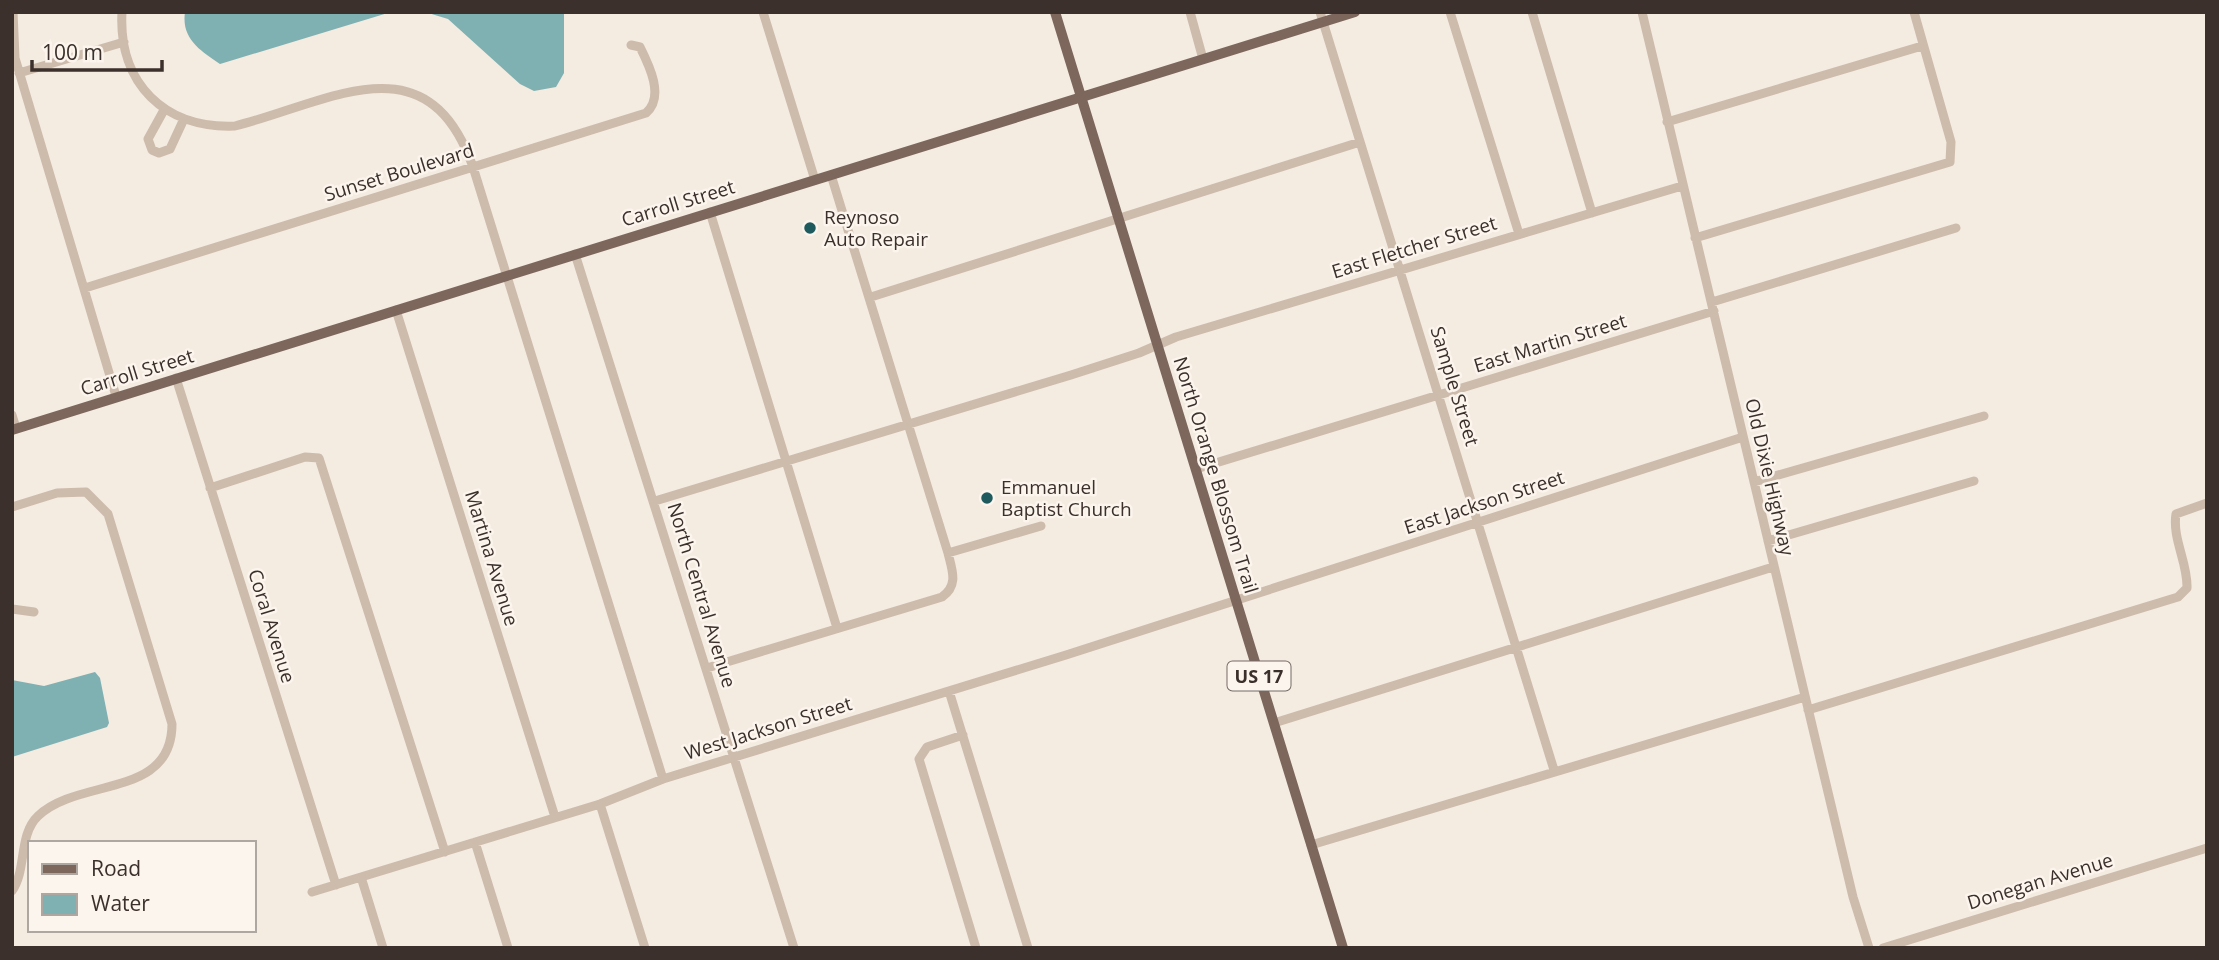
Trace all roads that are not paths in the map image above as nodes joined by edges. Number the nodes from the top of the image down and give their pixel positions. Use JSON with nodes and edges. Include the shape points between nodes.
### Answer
{"nodes":[{"id":1,"x":13,"y":12,"type":"edge"},
{"id":2,"x":122,"y":12,"type":"edge"},
{"id":3,"x":763,"y":12,"type":"edge"},
{"id":4,"x":1055,"y":12,"type":"edge"},
{"id":5,"x":1190,"y":12,"type":"edge"},
{"id":6,"x":1356,"y":12,"type":"edge"},
{"id":7,"x":1450,"y":12,"type":"edge"},
{"id":8,"x":1532,"y":12,"type":"edge"},
{"id":9,"x":1642,"y":12,"type":"edge"},
{"id":10,"x":1914,"y":12,"type":"edge"},
{"id":11,"x":1322,"y":17,"type":"edge"},
{"id":12,"x":124,"y":43,"type":"junction"},
{"id":13,"x":631,"y":45,"type":"dead end"},
{"id":14,"x":1922,"y":46,"type":"junction"},
{"id":15,"x":1203,"y":59,"type":"junction"},
{"id":16,"x":19,"y":74,"type":"junction"},
{"id":17,"x":1081,"y":97,"type":"junction"},
{"id":18,"x":164,"y":110,"type":"junction"},
{"id":19,"x":183,"y":121,"type":"junction"},
{"id":20,"x":1667,"y":122,"type":"junction"},
{"id":21,"x":1360,"y":142,"type":"junction"},
{"id":22,"x":473,"y":167,"type":"junction"},
{"id":23,"x":831,"y":175,"type":"junction"},
{"id":24,"x":815,"y":180,"type":"junction"},
{"id":25,"x":1682,"y":186,"type":"junction"},
{"id":26,"x":710,"y":212,"type":"junction"},
{"id":27,"x":1592,"y":213,"type":"junction"},
{"id":28,"x":1119,"y":219,"type":"junction"},
{"id":29,"x":1956,"y":228,"type":"dead end"},
{"id":30,"x":1519,"y":234,"type":"junction"},
{"id":31,"x":1695,"y":238,"type":"junction"},
{"id":32,"x":575,"y":254,"type":"junction"},
{"id":33,"x":1401,"y":270,"type":"junction"},
{"id":34,"x":505,"y":276,"type":"junction"},
{"id":35,"x":85,"y":288,"type":"junction"},
{"id":36,"x":870,"y":297,"type":"junction"},
{"id":37,"x":1713,"y":306,"type":"junction"},
{"id":38,"x":396,"y":310,"type":"junction"},
{"id":39,"x":1158,"y":346,"type":"junction"},
{"id":40,"x":176,"y":378,"type":"junction"},
{"id":41,"x":1440,"y":394,"type":"junction"},
{"id":42,"x":116,"y":396,"type":"junction"},
{"id":43,"x":12,"y":415,"type":"edge"},
{"id":44,"x":1984,"y":416,"type":"dead end"},
{"id":45,"x":909,"y":424,"type":"junction"},
{"id":46,"x":14,"y":429,"type":"edge"},
{"id":47,"x":1743,"y":437,"type":"junction"},
{"id":48,"x":787,"y":462,"type":"junction"},
{"id":49,"x":1196,"y":469,"type":"junction"},
{"id":50,"x":1973,"y":481,"type":"dead end"},
{"id":51,"x":1754,"y":482,"type":"junction"},
{"id":52,"x":210,"y":488,"type":"junction"},
{"id":53,"x":655,"y":501,"type":"junction"},
{"id":54,"x":2207,"y":503,"type":"edge"},
{"id":55,"x":12,"y":507,"type":"edge"},
{"id":56,"x":1479,"y":522,"type":"junction"},
{"id":57,"x":1041,"y":526,"type":"dead end"},
{"id":58,"x":1768,"y":541,"type":"junction"},
{"id":59,"x":948,"y":553,"type":"junction"},
{"id":60,"x":1773,"y":567,"type":"junction"},
{"id":61,"x":1235,"y":598,"type":"junction"},
{"id":62,"x":12,"y":609,"type":"edge"},
{"id":63,"x":33,"y":612,"type":"dead end"},
{"id":64,"x":837,"y":628,"type":"junction"},
{"id":65,"x":1518,"y":645,"type":"junction"},
{"id":66,"x":707,"y":668,"type":"junction"},
{"id":67,"x":949,"y":691,"type":"junction"},
{"id":68,"x":1805,"y":697,"type":"junction"},
{"id":69,"x":1808,"y":710,"type":"junction"},
{"id":70,"x":1274,"y":723,"type":"junction"},
{"id":71,"x":962,"y":735,"type":"junction"},
{"id":72,"x":734,"y":757,"type":"junction"},
{"id":73,"x":1554,"y":770,"type":"junction"},
{"id":74,"x":663,"y":779,"type":"junction"},
{"id":75,"x":600,"y":804,"type":"junction"},
{"id":76,"x":555,"y":817,"type":"junction"},
{"id":77,"x":475,"y":842,"type":"junction"},
{"id":78,"x":1311,"y":845,"type":"junction"},
{"id":79,"x":2207,"y":848,"type":"edge"},
{"id":80,"x":445,"y":852,"type":"junction"},
{"id":81,"x":362,"y":877,"type":"junction"},
{"id":82,"x":336,"y":885,"type":"junction"},
{"id":83,"x":12,"y":891,"type":"edge"},
{"id":84,"x":312,"y":892,"type":"dead end"},
{"id":85,"x":383,"y":948,"type":"edge"},
{"id":86,"x":508,"y":948,"type":"edge"},
{"id":87,"x":645,"y":948,"type":"edge"},
{"id":88,"x":794,"y":948,"type":"edge"},
{"id":89,"x":976,"y":948,"type":"edge"},
{"id":90,"x":1028,"y":948,"type":"edge"},
{"id":91,"x":1343,"y":948,"type":"edge"},
{"id":92,"x":1869,"y":948,"type":"edge"},
{"id":93,"x":1883,"y":948,"type":"edge"}],
"edges":[{"from":1,"to":16,"type":"street"},
{"from":2,"to":12,"type":"street"},
{"from":3,"to":24,"type":"street"},
{"from":4,"to":17,"type":"main road","name":"North Orange Blossom Trail","number":"US 17"},
{"from":5,"to":15,"type":"street"},
{"from":6,"to":11,"type":"main road","name":"Carroll Street"},
{"from":7,"to":30,"type":"street"},
{"from":8,"to":27,"type":"street"},
{"from":9,"to":20,"type":"street","name":"Old Dixie Highway"},
{"from":10,"to":14,"type":"street"},
{"from":11,"to":15,"type":"main road","name":"Carroll Street"},
{"from":11,"to":21,"type":"street","name":"Sample Street"},
{"from":12,"to":16,"type":"street"},
{"from":12,"to":18,"type":"street","via":[[135,74]]},
{"from":13,"to":22,"type":"street","name":"Sunset Boulevard","via":[[640,47],[655,89],[652,108],[646,113]]},
{"from":14,"to":20,"type":"street"},
{"from":14,"to":31,"type":"street","via":[[1951,142],[1950,162]]},
{"from":15,"to":17,"type":"main road","name":"Carroll Street"},
{"from":16,"to":35,"type":"street"},
{"from":17,"to":23,"type":"main road","name":"Carroll Street"},
{"from":17,"to":28,"type":"main road","name":"North Orange Blossom Trail","number":"US 17"},
{"from":18,"to":19,"type":"street"},
{"from":18,"to":19,"type":"street","via":[[148,139],[152,150],[165,153],[170,149]]},
{"from":19,"to":22,"type":"street","via":[[235,126],[356,89],[392,88],[422,97],[450,118]]},
{"from":20,"to":25,"type":"street","name":"Old Dixie Highway"},
{"from":21,"to":28,"type":"street"},
{"from":21,"to":33,"type":"street","name":"Sample Street"},
{"from":22,"to":34,"type":"street"},
{"from":22,"to":35,"type":"street","name":"Sunset Boulevard"},
{"from":23,"to":24,"type":"main road","name":"Carroll Street"},
{"from":23,"to":36,"type":"street"},
{"from":24,"to":26,"type":"main road","name":"Carroll Street"},
{"from":25,"to":27,"type":"street","name":"East Fletcher Street"},
{"from":25,"to":31,"type":"street","name":"Old Dixie Highway"},
{"from":26,"to":32,"type":"main road","name":"Carroll Street"},
{"from":26,"to":48,"type":"street"},
{"from":27,"to":30,"type":"street","name":"East Fletcher Street"},
{"from":28,"to":36,"type":"street"},
{"from":28,"to":39,"type":"main road","name":"North Orange Blossom Trail","number":"US 17"},
{"from":29,"to":37,"type":"street","name":"East Martin Street"},
{"from":30,"to":33,"type":"street","name":"East Fletcher Street"},
{"from":31,"to":37,"type":"street","name":"Old Dixie Highway"},
{"from":32,"to":34,"type":"main road","name":"Carroll Street"},
{"from":32,"to":53,"type":"street","name":"North Central Avenue"},
{"from":33,"to":39,"type":"street","name":"East Fletcher Street"},
{"from":33,"to":41,"type":"street","name":"Sample Street"},
{"from":34,"to":38,"type":"main road","name":"Carroll Street"},
{"from":34,"to":74,"type":"street"},
{"from":35,"to":42,"type":"street"},
{"from":36,"to":45,"type":"street"},
{"from":37,"to":41,"type":"street","name":"East Martin Street"},
{"from":37,"to":47,"type":"street","name":"Old Dixie Highway"},
{"from":38,"to":40,"type":"main road","name":"Carroll Street"},
{"from":38,"to":76,"type":"street","name":"Martina Avenue"},
{"from":39,"to":45,"type":"street","name":"East Fletcher Street"},
{"from":39,"to":49,"type":"main road","name":"North Orange Blossom Trail","number":"US 17"},
{"from":40,"to":42,"type":"main road","name":"Carroll Street"},
{"from":40,"to":52,"type":"street","name":"Coral Avenue"},
{"from":41,"to":49,"type":"street","name":"East Martin Street"},
{"from":41,"to":56,"type":"street","name":"Sample Street"},
{"from":42,"to":46,"type":"main road","name":"Carroll Street"},
{"from":43,"to":46,"type":"street"},
{"from":44,"to":51,"type":"street"},
{"from":45,"to":48,"type":"street","name":"East Fletcher Street"},
{"from":45,"to":59,"type":"street"},
{"from":47,"to":51,"type":"street","name":"Old Dixie Highway"},
{"from":47,"to":56,"type":"street","name":"East Jackson Street"},
{"from":48,"to":53,"type":"street","name":"East Fletcher Street"},
{"from":48,"to":64,"type":"street"},
{"from":49,"to":61,"type":"main road","name":"North Orange Blossom Trail","number":"US 17"},
{"from":50,"to":58,"type":"street"},
{"from":51,"to":58,"type":"street","name":"Old Dixie Highway"},
{"from":52,"to":80,"type":"street","via":[[305,457],[319,458]]},
{"from":52,"to":82,"type":"street","name":"Coral Avenue"},
{"from":53,"to":66,"type":"street","name":"North Central Avenue"},
{"from":54,"to":69,"type":"street","via":[[2176,514],[2174,526],[2188,575],[2187,589],[2178,597]]},
{"from":55,"to":83,"type":"street","via":[[57,493],[86,492],[108,514],[171,712],[172,739],[168,754],[150,771],[58,802],[36,818]]},
{"from":56,"to":61,"type":"street","name":"East Jackson Street"},
{"from":56,"to":65,"type":"street","name":"Sample Street"},
{"from":57,"to":59,"type":"street"},
{"from":58,"to":60,"type":"street","name":"Old Dixie Highway"},
{"from":59,"to":64,"type":"street","via":[[953,586],[942,597]]},
{"from":60,"to":65,"type":"street"},
{"from":60,"to":68,"type":"street","name":"Old Dixie Highway"},
{"from":61,"to":67,"type":"street","name":"West Jackson Street"},
{"from":61,"to":70,"type":"main road","name":"North Orange Blossom Trail","number":"US 17"},
{"from":62,"to":63,"type":"street"},
{"from":64,"to":66,"type":"street"},
{"from":65,"to":70,"type":"street"},
{"from":65,"to":73,"type":"street","name":"Sample Street"},
{"from":66,"to":72,"type":"street","name":"North Central Avenue"},
{"from":67,"to":71,"type":"street"},
{"from":67,"to":72,"type":"street","name":"West Jackson Street"},
{"from":68,"to":69,"type":"street","name":"Old Dixie Highway"},
{"from":68,"to":73,"type":"street"},
{"from":69,"to":92,"type":"street","name":"Old Dixie Highway"},
{"from":70,"to":78,"type":"main road","name":"North Orange Blossom Trail","number":"US 17"},
{"from":71,"to":89,"type":"street","via":[[927,747],[919,759]]},
{"from":71,"to":90,"type":"street"},
{"from":72,"to":74,"type":"street","name":"West Jackson Street"},
{"from":72,"to":88,"type":"street","name":"North Central Avenue"},
{"from":73,"to":78,"type":"street"},
{"from":74,"to":75,"type":"street","name":"West Jackson Street"},
{"from":75,"to":76,"type":"street","name":"West Jackson Street"},
{"from":75,"to":87,"type":"street"},
{"from":76,"to":77,"type":"street","name":"West Jackson Street"},
{"from":77,"to":80,"type":"street","name":"West Jackson Street"},
{"from":77,"to":86,"type":"street"},
{"from":78,"to":91,"type":"main road","name":"North Orange Blossom Trail","number":"US 17"},
{"from":79,"to":93,"type":"street","name":"Donegan Avenue"},
{"from":80,"to":81,"type":"street","name":"West Jackson Street"},
{"from":81,"to":82,"type":"street","name":"West Jackson Street"},
{"from":81,"to":85,"type":"street"},
{"from":82,"to":84,"type":"street","name":"West Jackson Street"}]}
